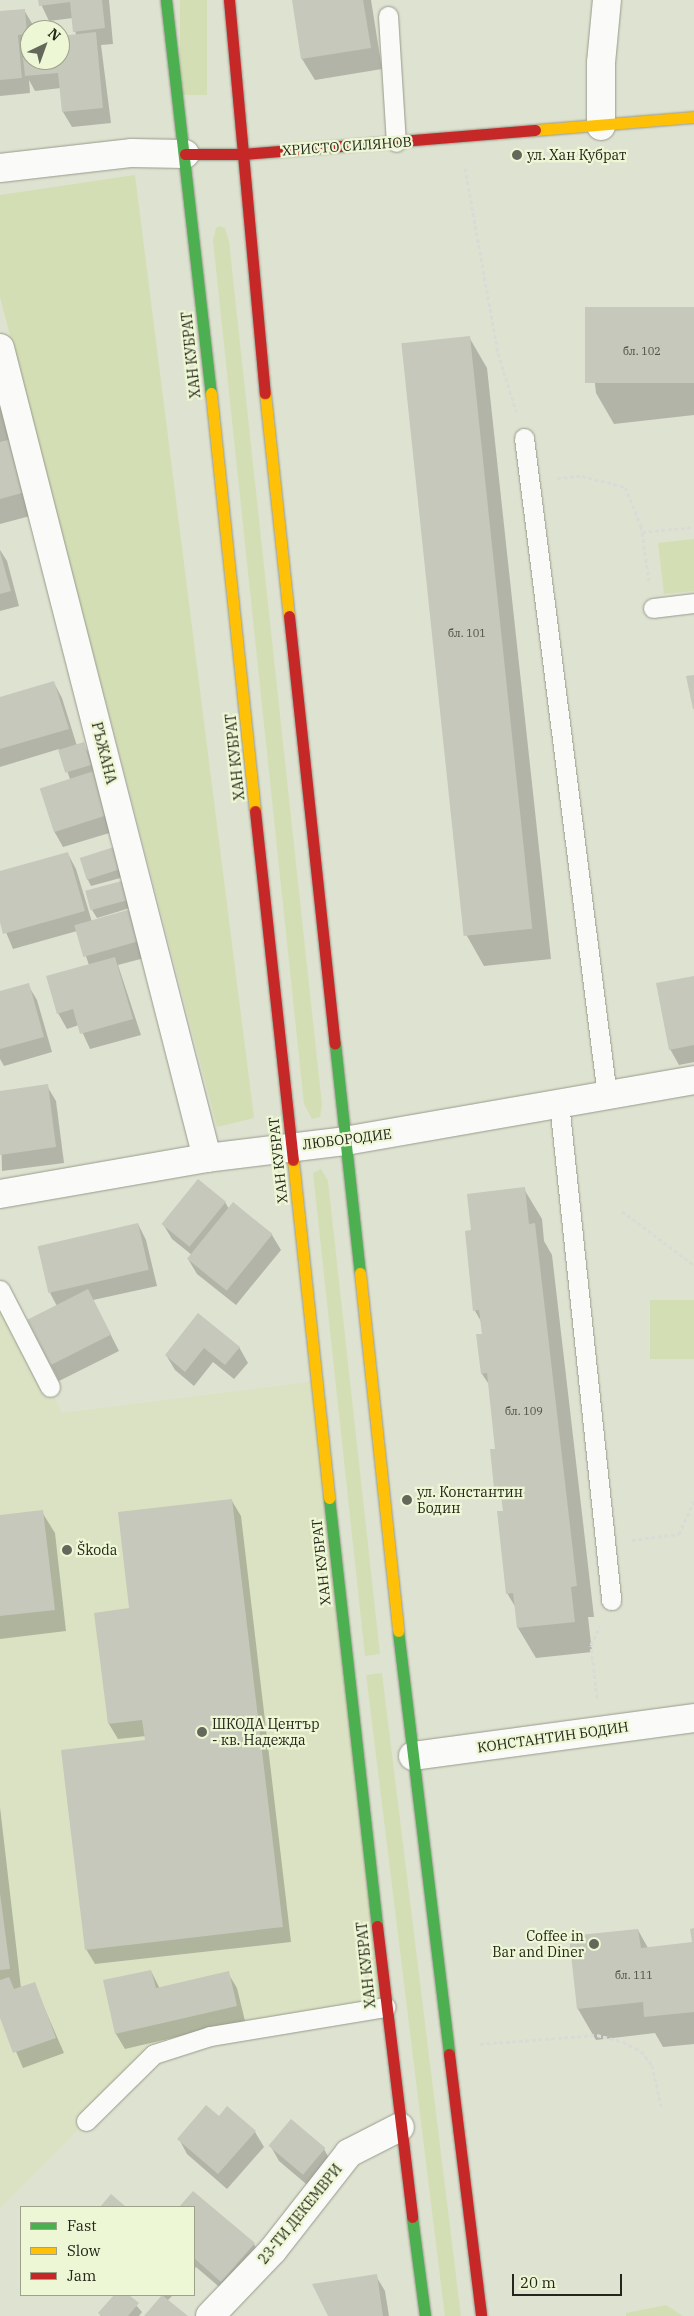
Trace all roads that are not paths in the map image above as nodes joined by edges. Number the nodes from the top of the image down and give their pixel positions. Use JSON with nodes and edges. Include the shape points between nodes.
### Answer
{"nodes":[{"id":1,"x":166,"y":0,"type":"edge"},
{"id":2,"x":229,"y":0,"type":"edge"},
{"id":3,"x":607,"y":0,"type":"edge"},
{"id":4,"x":388,"y":16,"type":"dead end"},
{"id":5,"x":694,"y":117,"type":"edge"},
{"id":6,"x":601,"y":126,"type":"junction"},
{"id":7,"x":396,"y":142,"type":"junction"},
{"id":8,"x":185,"y":154,"type":"junction"},
{"id":9,"x":243,"y":154,"type":"junction"},
{"id":10,"x":0,"y":168,"type":"edge"},
{"id":11,"x":0,"y":348,"type":"edge"},
{"id":12,"x":524,"y":438,"type":"road end"},
{"id":13,"x":694,"y":603,"type":"edge"},
{"id":14,"x":653,"y":608,"type":"road end"},
{"id":15,"x":694,"y":1080,"type":"edge"},
{"id":16,"x":607,"y":1096,"type":"junction"},
{"id":17,"x":559,"y":1103,"type":"junction"},
{"id":18,"x":345,"y":1141,"type":"junction"},
{"id":19,"x":292,"y":1146,"type":"junction"},
{"id":20,"x":207,"y":1158,"type":"junction"},
{"id":21,"x":0,"y":1194,"type":"edge"},
{"id":22,"x":0,"y":1290,"type":"edge"},
{"id":23,"x":50,"y":1387,"type":"dead end"},
{"id":24,"x":612,"y":1600,"type":"road end"},
{"id":25,"x":694,"y":1718,"type":"edge"},
{"id":26,"x":413,"y":1756,"type":"junction"},
{"id":27,"x":386,"y":2007,"type":"junction"},
{"id":28,"x":86,"y":2121,"type":"dead end"},
{"id":29,"x":400,"y":2127,"type":"junction"},
{"id":30,"x":210,"y":2316,"type":"edge"},
{"id":31,"x":425,"y":2316,"type":"edge"},
{"id":32,"x":481,"y":2316,"type":"edge"}],
"edges":[{"from":1,"to":8,"type":"street","name":"ХАН КУБРАТ"},
{"from":2,"to":9,"type":"street"},
{"from":3,"to":6,"type":"street","via":[[601,63]]},
{"from":4,"to":7,"type":"lane"},
{"from":5,"to":6,"type":"street","name":"ХРИСТО СИЛЯНОВ"},
{"from":6,"to":7,"type":"street","name":"ХРИСТО СИЛЯНОВ"},
{"from":7,"to":9,"type":"street","name":"ХРИСТО СИЛЯНОВ"},
{"from":8,"to":9,"type":"street","name":"ХРИСТО СИЛЯНОВ"},
{"from":8,"to":10,"type":"street","name":"ХРИСТО СИЛЯНОВ","via":[[132,153]]},
{"from":8,"to":19,"type":"street","name":"ХАН КУБРАТ"},
{"from":9,"to":18,"type":"street","via":[[266,417]]},
{"from":11,"to":20,"type":"street","name":"РЪЖАНА"},
{"from":12,"to":16,"type":"lane"},
{"from":13,"to":14,"type":"lane"},
{"from":15,"to":16,"type":"street","name":"ЛЮБОРОДИЕ"},
{"from":16,"to":17,"type":"street","name":"ЛЮБОРОДИЕ"},
{"from":17,"to":18,"type":"street","name":"ЛЮБОРОДИЕ"},
{"from":17,"to":24,"type":"lane"},
{"from":18,"to":19,"type":"street","name":"ЛЮБОРОДИЕ"},
{"from":18,"to":26,"type":"street"},
{"from":19,"to":20,"type":"street","name":"ЛЮБОРОДИЕ"},
{"from":19,"to":27,"type":"street","name":"ХАН КУБРАТ"},
{"from":20,"to":21,"type":"street","name":"ЛЮБОРОДИЕ"},
{"from":22,"to":23,"type":"lane"},
{"from":25,"to":26,"type":"street","name":"КОНСТАНТИН БОДИН"},
{"from":26,"to":32,"type":"street"},
{"from":27,"to":28,"type":"lane","via":[[210,2036],[154,2054]]},
{"from":27,"to":29,"type":"street","name":"ХАН КУБРАТ"},
{"from":29,"to":30,"type":"street","name":"23-ТИ ДЕКЕМВРИ","via":[[348,2153],[273,2250]]},
{"from":29,"to":31,"type":"street","name":"ХАН КУБРАТ"}]}
